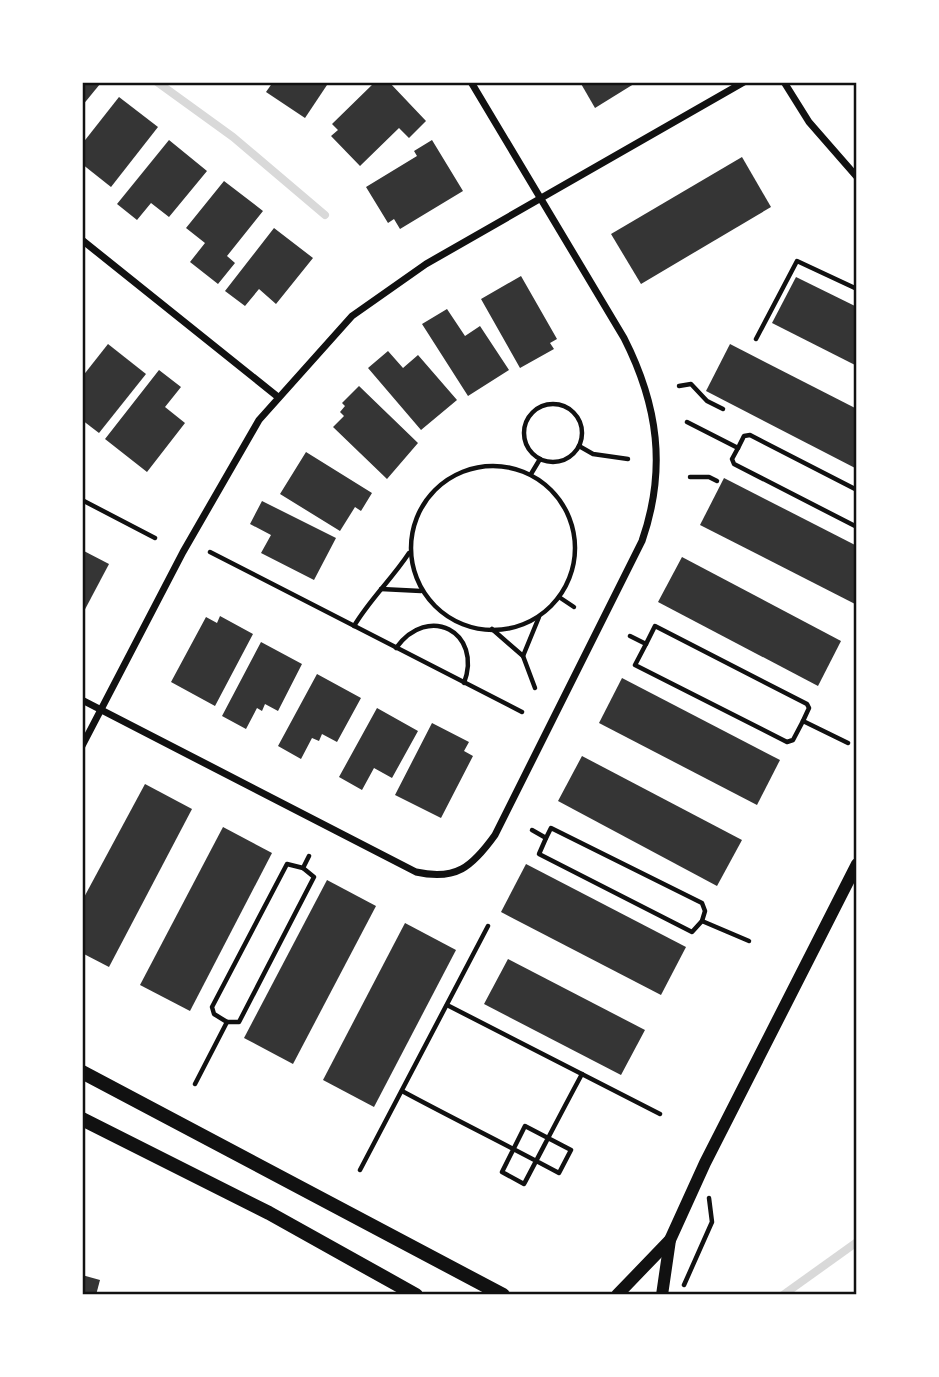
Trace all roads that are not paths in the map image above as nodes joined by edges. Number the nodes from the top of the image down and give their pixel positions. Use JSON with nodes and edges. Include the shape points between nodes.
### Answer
{"nodes":[{"id":1,"x":471,"y":82,"type":"edge"},
{"id":2,"x":744,"y":82,"type":"edge"},
{"id":3,"x":784,"y":82,"type":"edge"},
{"id":4,"x":857,"y":177,"type":"edge"},
{"id":5,"x":540,"y":199,"type":"junction"},
{"id":6,"x":82,"y":240,"type":"edge"},
{"id":7,"x":278,"y":397,"type":"junction"},
{"id":8,"x":82,"y":700,"type":"edge"},
{"id":9,"x":101,"y":710,"type":"junction"},
{"id":10,"x":82,"y":746,"type":"edge"},
{"id":11,"x":857,"y":864,"type":"edge"},
{"id":12,"x":82,"y":1072,"type":"edge"},
{"id":13,"x":82,"y":1119,"type":"edge"},
{"id":14,"x":670,"y":1240,"type":"junction"},
{"id":15,"x":416,"y":1295,"type":"edge"},
{"id":16,"x":503,"y":1295,"type":"edge"},
{"id":17,"x":617,"y":1295,"type":"edge"},
{"id":18,"x":662,"y":1295,"type":"edge"}],
"edges":[{"from":1,"to":5,"type":"street"},
{"from":2,"to":5,"type":"street"},
{"from":3,"to":4,"type":"street","via":[[809,122]]},
{"from":5,"to":7,"type":"street","via":[[382,293],[352,316]]},
{"from":5,"to":9,"type":"street","via":[[643,376],[658,440],[650,520],[642,541],[495,835],[478,859],[453,874],[416,872]]},
{"from":6,"to":7,"type":"street"},
{"from":7,"to":9,"type":"street","via":[[229,468]]},
{"from":8,"to":9,"type":"street"},
{"from":9,"to":10,"type":"street"},
{"from":11,"to":14,"type":"street"},
{"from":12,"to":16,"type":"main road"},
{"from":13,"to":15,"type":"main road","via":[[269,1213]]},
{"from":14,"to":17,"type":"street"},
{"from":14,"to":18,"type":"street"}]}
